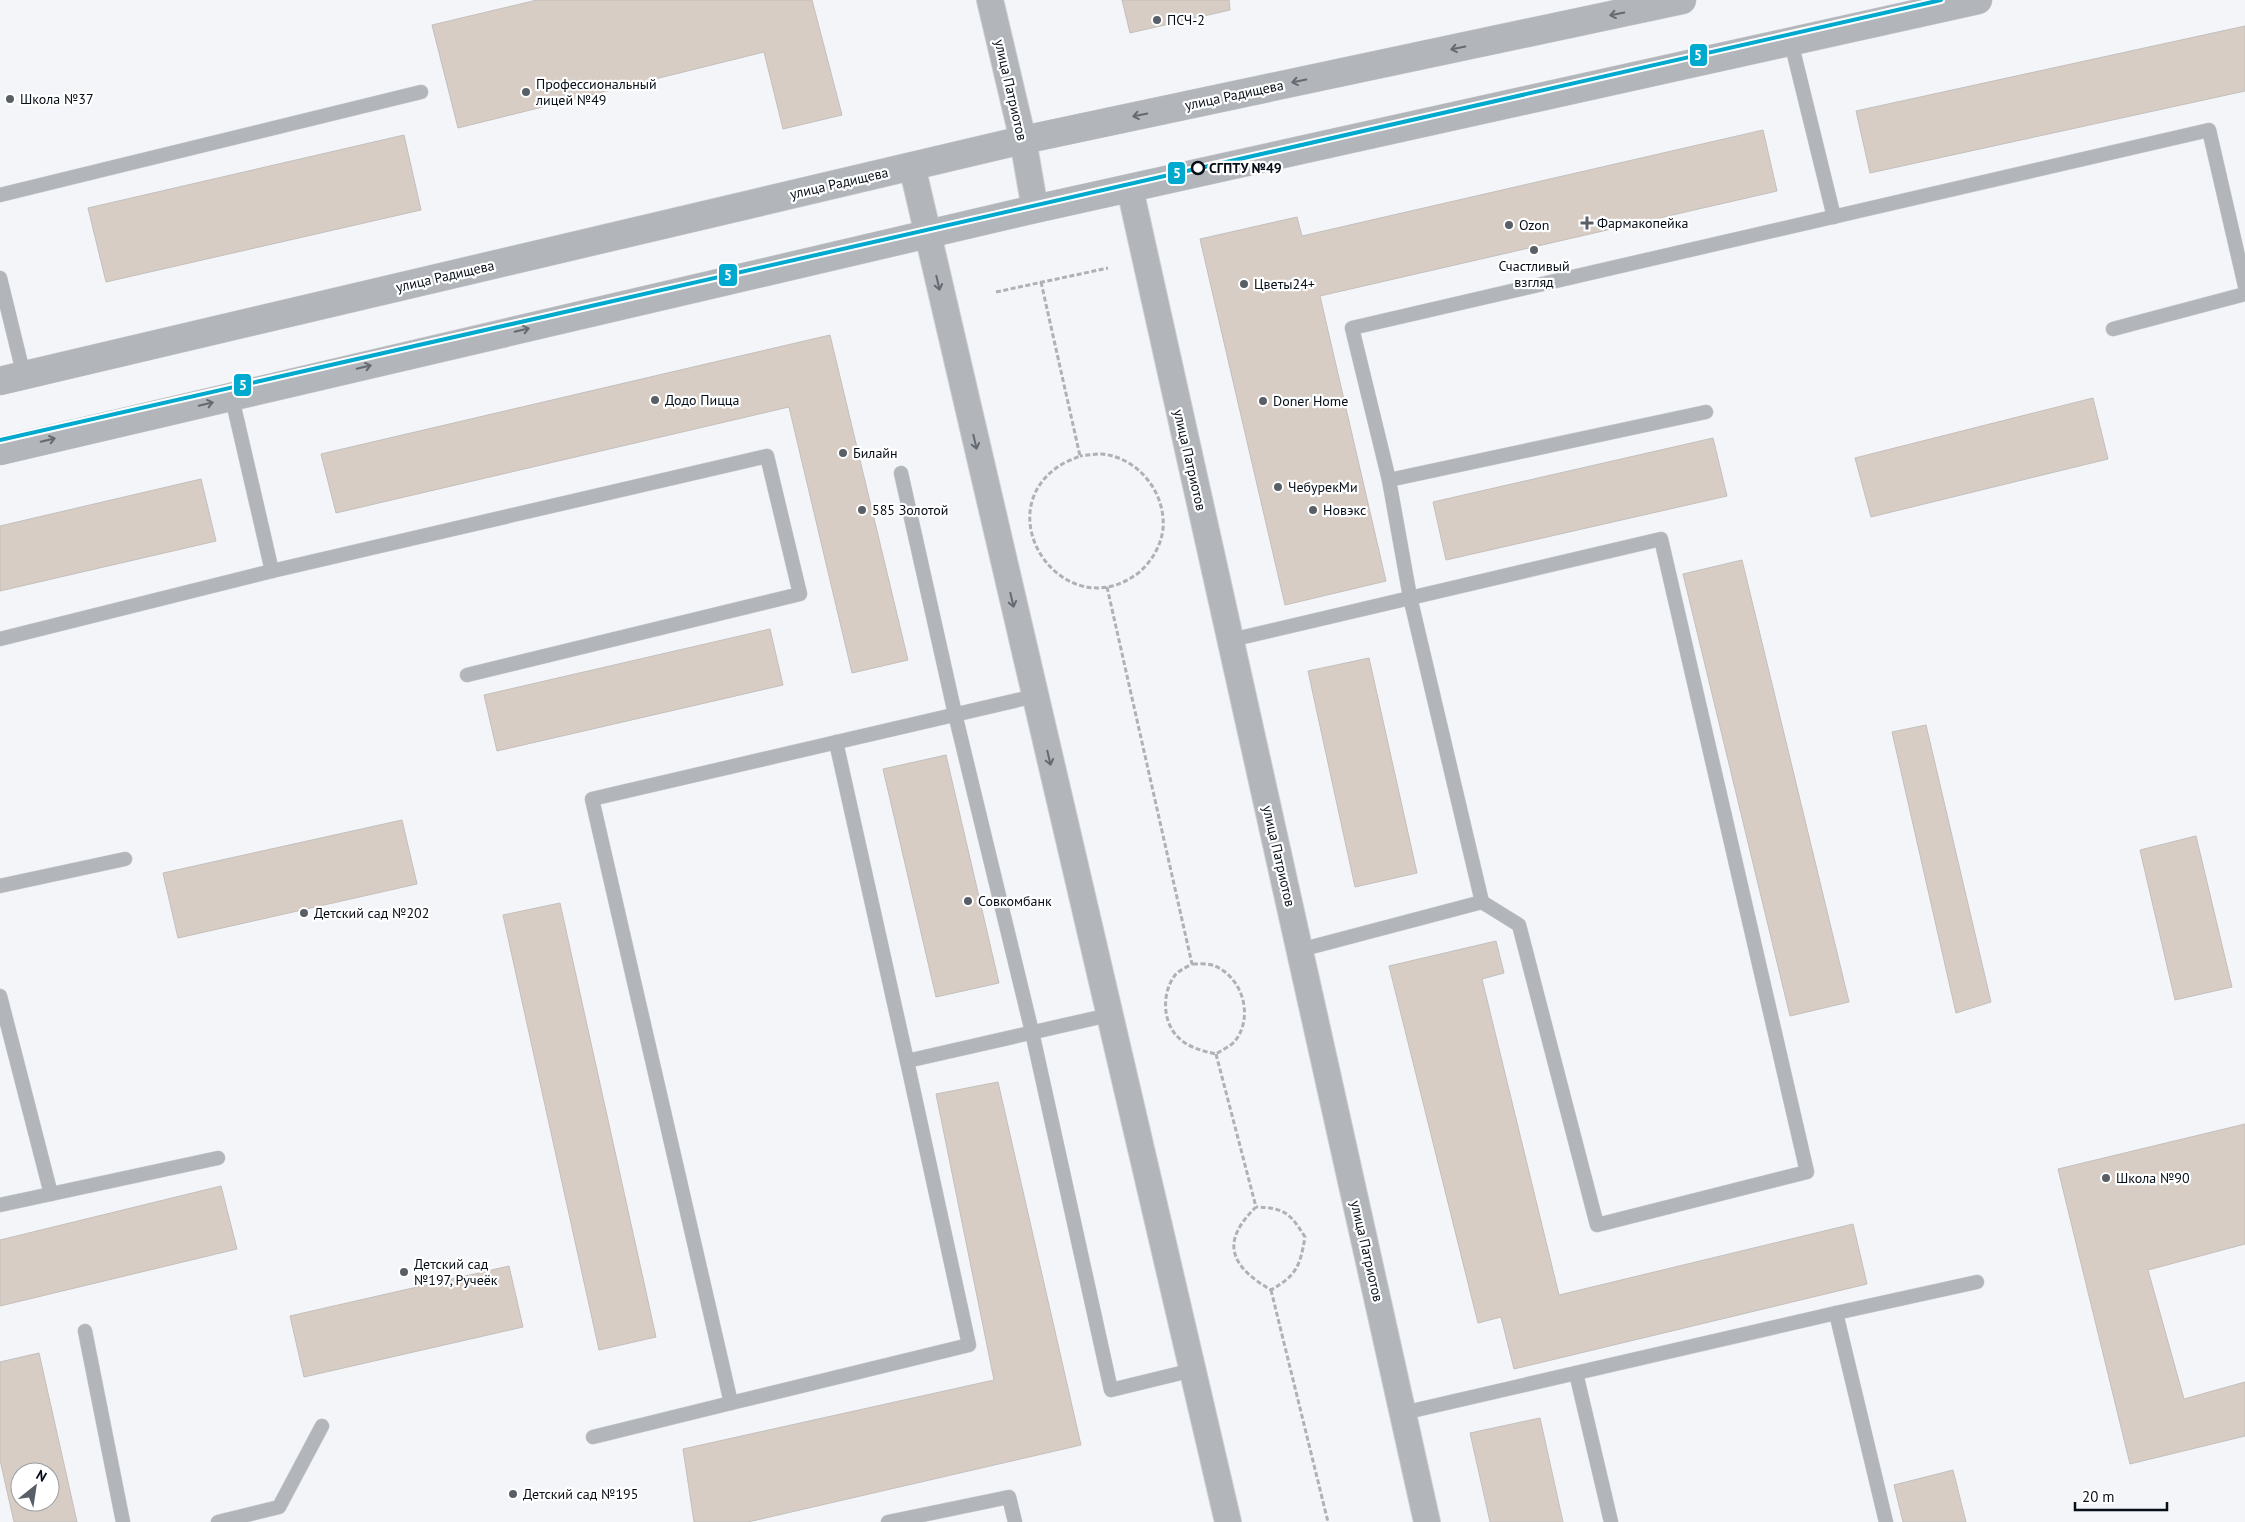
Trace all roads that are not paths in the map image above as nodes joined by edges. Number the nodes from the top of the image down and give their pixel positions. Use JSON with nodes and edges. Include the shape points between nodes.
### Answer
{"nodes":[{"id":1,"x":990,"y":0,"type":"edge"},
{"id":2,"x":1682,"y":0,"type":"edge"},
{"id":3,"x":1978,"y":0,"type":"edge"},
{"id":4,"x":1791,"y":42,"type":"junction"},
{"id":5,"x":421,"y":92,"type":"dead end"},
{"id":6,"x":1023,"y":140,"type":"junction"},
{"id":7,"x":912,"y":166,"type":"junction"},
{"id":8,"x":1130,"y":189,"type":"junction"},
{"id":9,"x":0,"y":195,"type":"edge"},
{"id":10,"x":1035,"y":209,"type":"junction"},
{"id":11,"x":1834,"y":217,"type":"junction"},
{"id":12,"x":927,"y":236,"type":"junction"},
{"id":13,"x":0,"y":278,"type":"edge"},
{"id":14,"x":2245,"y":286,"type":"edge"},
{"id":15,"x":2245,"y":294,"type":"edge"},
{"id":16,"x":2113,"y":329,"type":"dead end"},
{"id":17,"x":12,"y":379,"type":"edge"},
{"id":18,"x":232,"y":398,"type":"junction"},
{"id":19,"x":1706,"y":412,"type":"dead end"},
{"id":20,"x":0,"y":451,"type":"edge"},
{"id":21,"x":901,"y":473,"type":"dead end"},
{"id":22,"x":1389,"y":480,"type":"junction"},
{"id":23,"x":272,"y":571,"type":"junction"},
{"id":24,"x":1410,"y":597,"type":"junction"},
{"id":25,"x":0,"y":639,"type":"edge"},
{"id":26,"x":1230,"y":640,"type":"junction"},
{"id":27,"x":467,"y":675,"type":"dead end"},
{"id":28,"x":1035,"y":696,"type":"junction"},
{"id":29,"x":955,"y":714,"type":"junction"},
{"id":30,"x":836,"y":742,"type":"junction"},
{"id":31,"x":126,"y":859,"type":"dead end"},
{"id":32,"x":0,"y":886,"type":"edge"},
{"id":33,"x":1482,"y":902,"type":"junction"},
{"id":34,"x":1300,"y":950,"type":"junction"},
{"id":35,"x":0,"y":996,"type":"edge"},
{"id":36,"x":1110,"y":1015,"type":"junction"},
{"id":37,"x":1032,"y":1032,"type":"junction"},
{"id":38,"x":908,"y":1061,"type":"junction"},
{"id":39,"x":218,"y":1158,"type":"dead end"},
{"id":40,"x":51,"y":1194,"type":"junction"},
{"id":41,"x":0,"y":1205,"type":"edge"},
{"id":42,"x":1977,"y":1282,"type":"dead end"},
{"id":43,"x":1836,"y":1313,"type":"junction"},
{"id":44,"x":85,"y":1331,"type":"dead end"},
{"id":45,"x":1192,"y":1370,"type":"junction"},
{"id":46,"x":1576,"y":1373,"type":"junction"},
{"id":47,"x":731,"y":1403,"type":"junction"},
{"id":48,"x":1403,"y":1413,"type":"junction"},
{"id":49,"x":322,"y":1426,"type":"dead end"},
{"id":50,"x":593,"y":1437,"type":"dead end"},
{"id":51,"x":123,"y":1522,"type":"edge"},
{"id":52,"x":218,"y":1522,"type":"edge"},
{"id":53,"x":888,"y":1522,"type":"edge"},
{"id":54,"x":1015,"y":1522,"type":"edge"},
{"id":55,"x":1228,"y":1522,"type":"edge"},
{"id":56,"x":1427,"y":1522,"type":"edge"},
{"id":57,"x":1611,"y":1522,"type":"edge"},
{"id":58,"x":1886,"y":1522,"type":"edge"}],
"edges":[{"from":1,"to":6,"type":"street","name":"улица Патриотов"},
{"from":2,"to":6,"type":"street","name":"улица Радищева","one_way":true},
{"from":3,"to":4,"type":"street"},
{"from":4,"to":8,"type":"street"},
{"from":4,"to":11,"type":"lane"},
{"from":5,"to":9,"type":"lane"},
{"from":6,"to":7,"type":"street","name":"улица Радищева"},
{"from":6,"to":10,"type":"street","name":"улица Патриотов"},
{"from":7,"to":12,"type":"street"},
{"from":7,"to":17,"type":"street","name":"улица Радищева"},
{"from":8,"to":10,"type":"street"},
{"from":8,"to":26,"type":"street","name":"улица Патриотов"},
{"from":10,"to":12,"type":"street"},
{"from":11,"to":14,"type":"lane","via":[[2209,130]]},
{"from":11,"to":22,"type":"lane","via":[[1352,328]]},
{"from":18,"to":12,"type":"street","one_way":true},
{"from":12,"to":28,"type":"street","one_way":true},
{"from":13,"to":17,"type":"lane"},
{"from":15,"to":16,"type":"lane"},
{"from":20,"to":18,"type":"street","one_way":true},
{"from":18,"to":23,"type":"lane"},
{"from":19,"to":22,"type":"lane"},
{"from":21,"to":29,"type":"lane"},
{"from":22,"to":24,"type":"lane"},
{"from":23,"to":25,"type":"lane"},
{"from":23,"to":27,"type":"lane","via":[[767,456],[800,594]]},
{"from":24,"to":26,"type":"lane"},
{"from":24,"to":33,"type":"lane"},
{"from":24,"to":33,"type":"lane","via":[[1661,539],[1807,1172],[1597,1225],[1519,925]]},
{"from":26,"to":34,"type":"street","name":"улица Патриотов"},
{"from":28,"to":29,"type":"lane"},
{"from":28,"to":36,"type":"street","one_way":true},
{"from":29,"to":30,"type":"lane"},
{"from":29,"to":37,"type":"lane"},
{"from":30,"to":38,"type":"lane"},
{"from":30,"to":47,"type":"lane","via":[[592,799]]},
{"from":31,"to":32,"type":"lane"},
{"from":33,"to":34,"type":"lane"},
{"from":34,"to":48,"type":"street","name":"улица Патриотов"},
{"from":35,"to":40,"type":"lane"},
{"from":36,"to":37,"type":"lane"},
{"from":36,"to":45,"type":"street"},
{"from":37,"to":38,"type":"lane"},
{"from":37,"to":45,"type":"lane","via":[[1111,1390]]},
{"from":38,"to":47,"type":"lane","via":[[969,1345]]},
{"from":39,"to":40,"type":"lane"},
{"from":40,"to":41,"type":"lane"},
{"from":42,"to":43,"type":"lane"},
{"from":43,"to":46,"type":"lane"},
{"from":43,"to":58,"type":"lane"},
{"from":44,"to":51,"type":"lane"},
{"from":45,"to":55,"type":"street"},
{"from":46,"to":48,"type":"lane"},
{"from":46,"to":57,"type":"lane"},
{"from":47,"to":50,"type":"lane"},
{"from":48,"to":56,"type":"street","name":"улица Патриотов"},
{"from":49,"to":52,"type":"lane","via":[[279,1507]]},
{"from":53,"to":54,"type":"lane","via":[[1010,1497]]}]}
